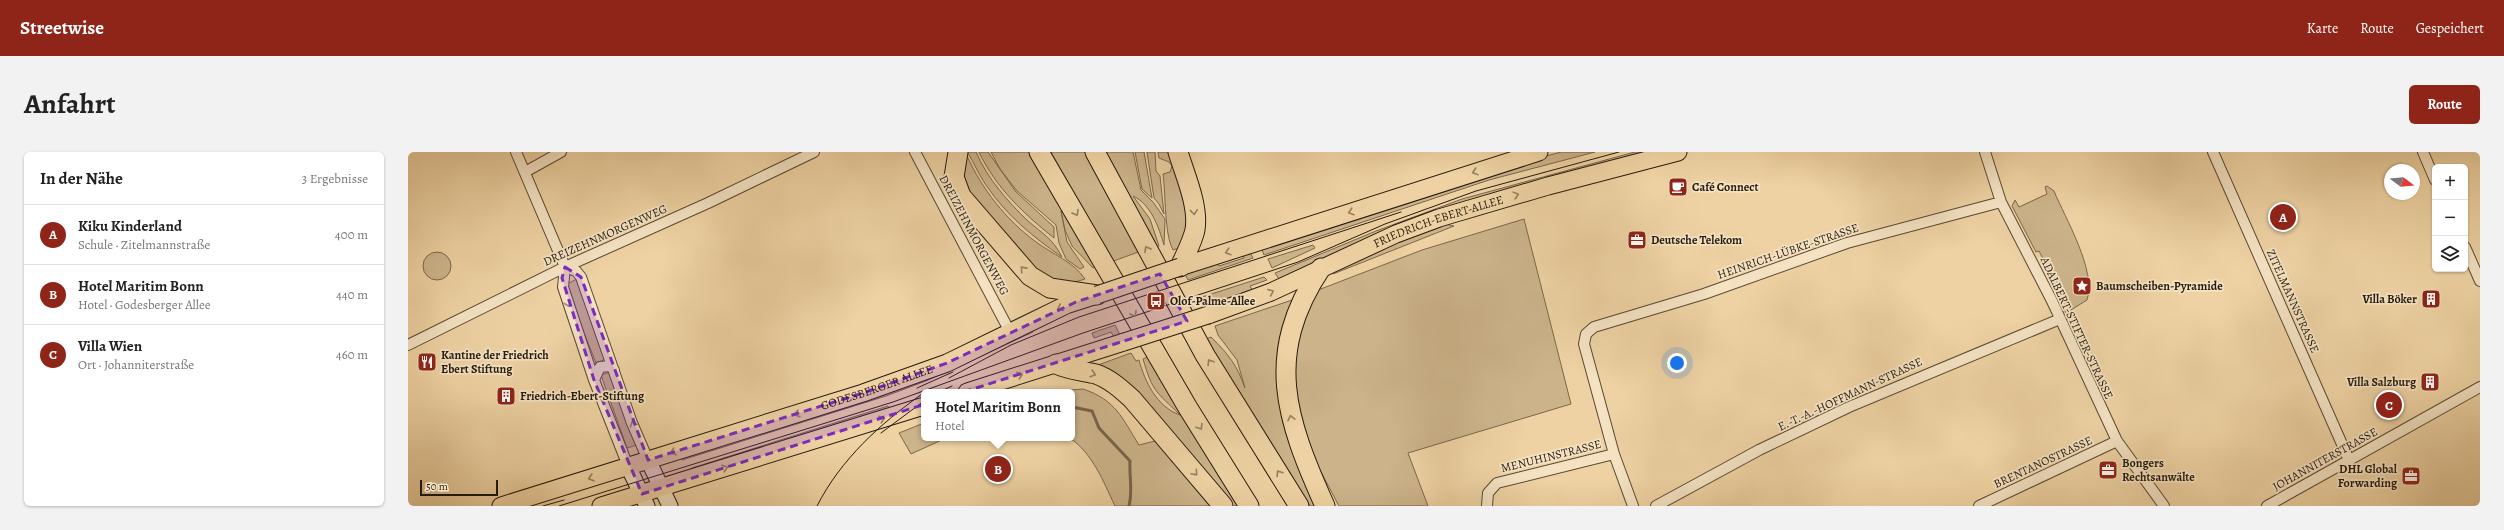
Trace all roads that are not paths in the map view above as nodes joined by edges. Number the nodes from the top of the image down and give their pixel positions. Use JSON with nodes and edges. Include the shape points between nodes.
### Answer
{"nodes":[{"id":1,"x":516,"y":152,"type":"edge"},
{"id":2,"x":561,"y":152,"type":"edge"},
{"id":3,"x":814,"y":152,"type":"edge"},
{"id":4,"x":915,"y":152,"type":"edge"},
{"id":5,"x":958,"y":152,"type":"edge"},
{"id":6,"x":1039,"y":152,"type":"edge"},
{"id":7,"x":1045,"y":152,"type":"edge"},
{"id":8,"x":1093,"y":152,"type":"edge"},
{"id":9,"x":1178,"y":152,"type":"edge"},
{"id":10,"x":1539,"y":152,"type":"edge"},
{"id":11,"x":1678,"y":152,"type":"edge"},
{"id":12,"x":1985,"y":152,"type":"edge"},
{"id":13,"x":2213,"y":152,"type":"edge"},
{"id":14,"x":2423,"y":152,"type":"edge"},
{"id":15,"x":1507,"y":157,"type":"edge"},
{"id":16,"x":525,"y":172,"type":"junction"},
{"id":17,"x":2432,"y":173,"type":"edge"},
{"id":18,"x":1059,"y":182,"type":"junction"},
{"id":19,"x":2001,"y":202,"type":"junction"},
{"id":20,"x":2468,"y":254,"type":"edge"},
{"id":21,"x":566,"y":266,"type":"junction"},
{"id":22,"x":1180,"y":267,"type":"junction"},
{"id":23,"x":1321,"y":268,"type":"junction"},
{"id":24,"x":2480,"y":281,"type":"edge"},
{"id":25,"x":1097,"y":295,"type":"junction"},
{"id":26,"x":2060,"y":319,"type":"junction"},
{"id":27,"x":1010,"y":332,"type":"junction"},
{"id":28,"x":408,"y":345,"type":"edge"},
{"id":29,"x":1056,"y":364,"type":"junction"},
{"id":30,"x":614,"y":370,"type":"junction"},
{"id":31,"x":594,"y":380,"type":"junction"},
{"id":32,"x":2480,"y":387,"type":"edge"},
{"id":33,"x":977,"y":389,"type":"edge"},
{"id":34,"x":921,"y":407,"type":"edge"},
{"id":35,"x":2117,"y":441,"type":"junction"},
{"id":36,"x":1614,"y":454,"type":"junction"},
{"id":37,"x":648,"y":460,"type":"junction"},
{"id":38,"x":2349,"y":460,"type":"junction"},
{"id":39,"x":628,"y":466,"type":"junction"},
{"id":40,"x":661,"y":487,"type":"junction"},
{"id":41,"x":644,"y":500,"type":"edge"},
{"id":42,"x":501,"y":506,"type":"edge"},
{"id":43,"x":601,"y":506,"type":"edge"},
{"id":44,"x":670,"y":506,"type":"edge"},
{"id":45,"x":1223,"y":506,"type":"edge"},
{"id":46,"x":1249,"y":506,"type":"edge"},
{"id":47,"x":1299,"y":506,"type":"edge"},
{"id":48,"x":1325,"y":506,"type":"edge"},
{"id":49,"x":1487,"y":506,"type":"edge"},
{"id":50,"x":1633,"y":506,"type":"edge"},
{"id":51,"x":1656,"y":506,"type":"edge"},
{"id":52,"x":1979,"y":506,"type":"edge"},
{"id":53,"x":2164,"y":506,"type":"edge"},
{"id":54,"x":2267,"y":506,"type":"edge"}],
"edges":[{"from":1,"to":16,"type":"street"},
{"from":2,"to":16,"type":"street"},
{"from":3,"to":21,"type":"street","name":"DREIZEHNMORGENWEG","via":[[708,203]]},
{"from":4,"to":27,"type":"street","name":"DREIZEHNMORGENWEG"},
{"from":25,"to":5,"type":"highway","one_way":true,"via":[[1050,288],[1030,276],[961,196],[954,177]]},
{"from":6,"to":18,"type":"highway"},
{"from":7,"to":18,"type":"highway"},
{"from":47,"to":8,"type":"highway","one_way":true,"via":[[1206,355]]},
{"from":9,"to":22,"type":"highway","one_way":true,"via":[[1193,207],[1195,228]]},
{"from":10,"to":15,"type":"main road"},
{"from":23,"to":11,"type":"main road","name":"FRIEDRICH-EBERT-ALLEE","one_way":true,"via":[[1396,234],[1462,210]]},
{"from":12,"to":19,"type":"street","name":"ADALBERT-STIFTER-STRASSE"},
{"from":13,"to":38,"type":"street","name":"ZITELMANNSTRASSE"},
{"from":14,"to":17,"type":"street"},
{"from":15,"to":22,"type":"main road","one_way":true},
{"from":16,"to":21,"type":"street"},
{"from":18,"to":46,"type":"highway","one_way":true,"via":[[1188,408]]},
{"from":19,"to":26,"type":"street","name":"ADALBERT-STIFTER-STRASSE"},
{"from":19,"to":36,"type":"street","name":"HEINRICH-LÜBKE-STRASSE","via":[[1847,244],[1704,294],[1601,323],[1586,334],[1584,344]]},
{"from":20,"to":24,"type":"street"},
{"from":21,"to":28,"type":"street","name":"DREIZEHNMORGENWEG"},
{"from":21,"to":30,"type":"street","via":[[581,277]]},
{"from":21,"to":31,"type":"street","one_way":true,"via":[[562,287]]},
{"from":22,"to":25,"type":"main road","name":"GODESBERGER ALLEE","bridge":true},
{"from":29,"to":23,"type":"main road","name":"FRIEDRICH-EBERT-ALLEE","one_way":true,"bridge":true,"via":[[1272,292]]},
{"from":48,"to":23,"type":"highway","one_way":true,"via":[[1295,435],[1286,378],[1293,326],[1303,300]]},
{"from":25,"to":27,"type":"main road","name":"GODESBERGER ALLEE","one_way":true,"via":[[1066,305]]},
{"from":26,"to":35,"type":"street","name":"ADALBERT-STIFTER-STRASSE"},
{"from":26,"to":51,"type":"street","name":"E.-T.-A.-HOFFMANN-STRASSE","via":[[1849,407]]},
{"from":27,"to":37,"type":"main road","name":"GODESBERGER ALLEE","one_way":true,"via":[[947,363],[863,393]]},
{"from":33,"to":29,"type":"main road","one_way":true},
{"from":29,"to":45,"type":"highway","one_way":true,"via":[[1072,371],[1097,375],[1118,385]]},
{"from":30,"to":31,"type":"street","via":[[610,366],[600,367]]},
{"from":37,"to":30,"type":"street","one_way":true},
{"from":31,"to":39,"type":"street"},
{"from":32,"to":38,"type":"street","name":"JOHANNITERSTRASSE"},
{"from":40,"to":34,"type":"main road","one_way":true},
{"from":35,"to":52,"type":"street","name":"BRENTANOSTRASSE"},
{"from":35,"to":53,"type":"street","name":"ADALBERT-STIFTER-STRASSE"},
{"from":36,"to":49,"type":"street","name":"MENUHINSTRASSE","via":[[1497,483],[1488,493]]},
{"from":36,"to":50,"type":"street"},
{"from":37,"to":39,"type":"main road","name":"GODESBERGER ALLEE"},
{"from":37,"to":40,"type":"main road"},
{"from":38,"to":54,"type":"street","name":"JOHANNITERSTRASSE"},
{"from":39,"to":40,"type":"main road"},
{"from":39,"to":41,"type":"main road"},
{"from":39,"to":42,"type":"main road","name":"GODESBERGER ALLEE","one_way":true},
{"from":40,"to":41,"type":"main road"},
{"from":40,"to":44,"type":"main road"},
{"from":41,"to":43,"type":"main road"}]}
